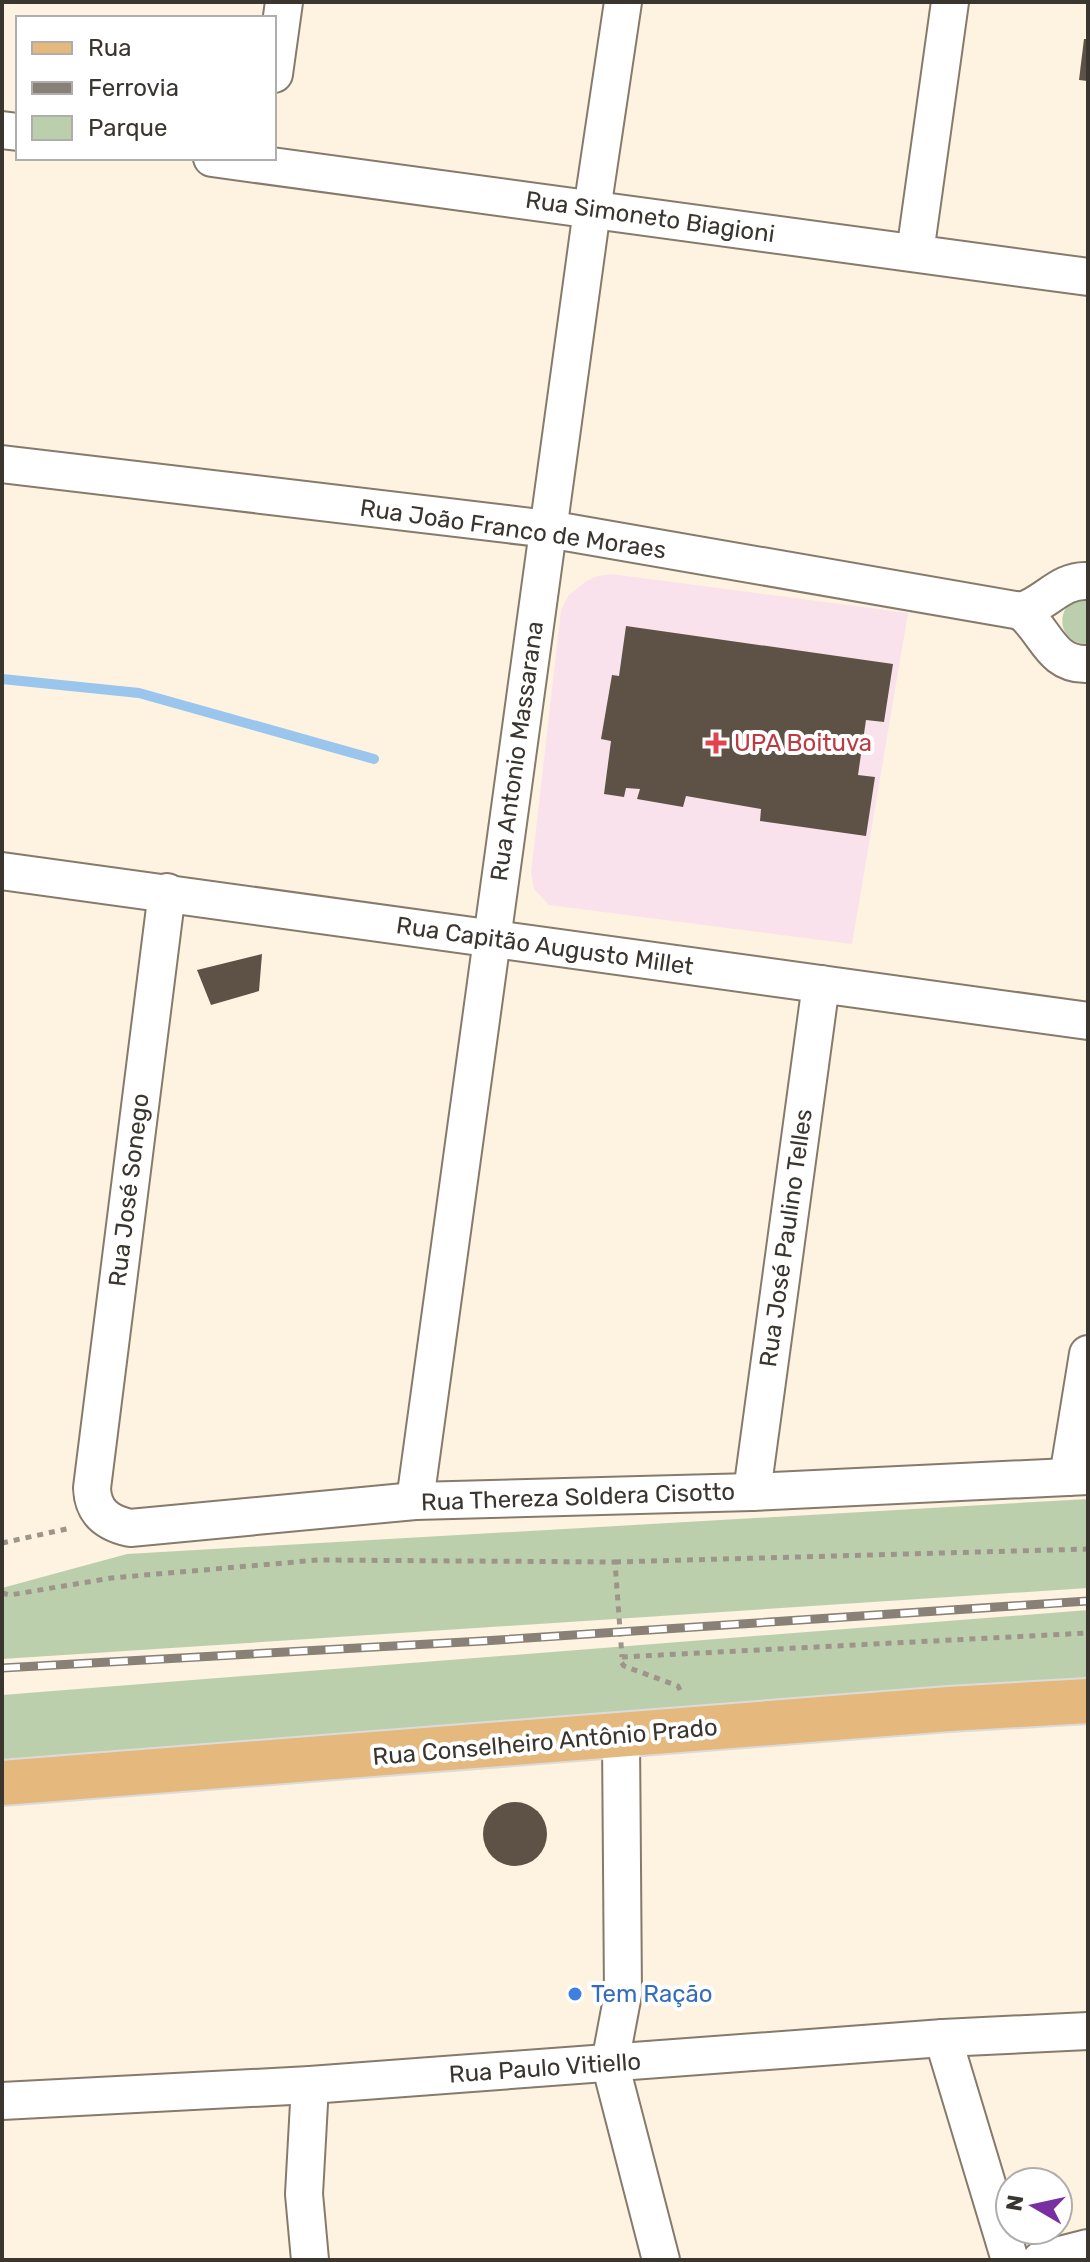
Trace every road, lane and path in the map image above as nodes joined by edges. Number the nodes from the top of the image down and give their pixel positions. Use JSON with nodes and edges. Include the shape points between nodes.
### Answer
{"nodes":[{"id":1,"x":284,"y":2,"type":"edge"},
{"id":2,"x":623,"y":2,"type":"edge"},
{"id":3,"x":950,"y":2,"type":"edge"},
{"id":4,"x":276,"y":60,"type":"edge"},
{"id":5,"x":262,"y":161,"type":"edge"},
{"id":6,"x":592,"y":210,"type":"junction"},
{"id":7,"x":915,"y":253,"type":"junction"},
{"id":8,"x":1088,"y":277,"type":"edge"},
{"id":9,"x":2,"y":464,"type":"edge"},
{"id":10,"x":548,"y":529,"type":"junction"},
{"id":11,"x":1088,"y":581,"type":"edge"},
{"id":12,"x":1021,"y":611,"type":"junction"},
{"id":13,"x":1088,"y":664,"type":"edge"},
{"id":14,"x":2,"y":871,"type":"edge"},
{"id":15,"x":167,"y":892,"type":"junction"},
{"id":16,"x":491,"y":940,"type":"junction"},
{"id":17,"x":821,"y":984,"type":"junction"},
{"id":18,"x":1088,"y":1021,"type":"edge"},
{"id":19,"x":1088,"y":1354,"type":"edge"},
{"id":20,"x":1078,"y":1476,"type":"edge"},
{"id":21,"x":752,"y":1492,"type":"junction"},
{"id":22,"x":415,"y":1501,"type":"junction"},
{"id":23,"x":108,"y":1520,"type":"junction"},
{"id":24,"x":2,"y":1543,"type":"edge"},
{"id":25,"x":1088,"y":1549,"type":"edge"},
{"id":26,"x":615,"y":1562,"type":"junction"},
{"id":27,"x":2,"y":1593,"type":"edge"},
{"id":28,"x":1088,"y":1633,"type":"edge"},
{"id":29,"x":622,"y":1657,"type":"junction"},
{"id":30,"x":1088,"y":1701,"type":"edge"},
{"id":31,"x":681,"y":1731,"type":"junction"},
{"id":32,"x":621,"y":1737,"type":"junction"},
{"id":33,"x":2,"y":1783,"type":"edge"},
{"id":34,"x":1088,"y":2031,"type":"edge"},
{"id":35,"x":943,"y":2038,"type":"junction"},
{"id":36,"x":610,"y":2063,"type":"junction"},
{"id":37,"x":310,"y":2085,"type":"junction"},
{"id":38,"x":2,"y":2101,"type":"edge"},
{"id":39,"x":1088,"y":2248,"type":"edge"},
{"id":40,"x":310,"y":2260,"type":"edge"},
{"id":41,"x":661,"y":2260,"type":"edge"},
{"id":42,"x":1010,"y":2260,"type":"edge"},
{"id":43,"x":1041,"y":2260,"type":"edge"}],
"edges":[{"from":1,"to":4,"type":"street"},
{"from":2,"to":6,"type":"street","name":"Rua Antonio Massarana"},
{"from":3,"to":7,"type":"street"},
{"from":5,"to":6,"type":"street","name":"Rua Simoneto Biagioni"},
{"from":6,"to":7,"type":"street","name":"Rua Simoneto Biagioni"},
{"from":6,"to":10,"type":"street","name":"Rua Antonio Massarana"},
{"from":7,"to":8,"type":"street","name":"Rua Simoneto Biagioni"},
{"from":9,"to":10,"type":"street","name":"Rua João Franco de Moraes"},
{"from":10,"to":12,"type":"street","name":"Rua João Franco de Moraes"},
{"from":10,"to":16,"type":"street","name":"Rua Antonio Massarana"},
{"from":11,"to":12,"type":"street","via":[[1066,584]]},
{"from":12,"to":13,"type":"street","via":[[1054,653],[1065,661]]},
{"from":14,"to":15,"type":"street","name":"Rua Capitão Augusto Millet"},
{"from":15,"to":16,"type":"street","name":"Rua Capitão Augusto Millet"},
{"from":15,"to":23,"type":"street","name":"Rua José Sonego","via":[[92,1488],[93,1503]]},
{"from":16,"to":17,"type":"street","name":"Rua Capitão Augusto Millet"},
{"from":16,"to":22,"type":"street","name":"Rua Antonio Massarana"},
{"from":17,"to":18,"type":"street","name":"Rua Capitão Augusto Millet"},
{"from":17,"to":21,"type":"street","name":"Rua José Paulino Telles"},
{"from":19,"to":20,"type":"street"},
{"from":20,"to":21,"type":"street","name":"Rua Thereza Soldera Cisotto"},
{"from":21,"to":22,"type":"street","name":"Rua Thereza Soldera Cisotto"},
{"from":22,"to":23,"type":"street","name":"Rua Thereza Soldera Cisotto","via":[[130,1528]]},
{"from":23,"to":24,"type":"path"},
{"from":25,"to":26,"type":"path"},
{"from":26,"to":27,"type":"path","via":[[318,1560]]},
{"from":26,"to":29,"type":"path"},
{"from":28,"to":29,"type":"path"},
{"from":29,"to":31,"type":"path","via":[[624,1666],[678,1686],[683,1697]]},
{"from":30,"to":31,"type":"main road","name":"Rua Conselheiro Antônio Prado"},
{"from":31,"to":32,"type":"main road","name":"Rua Conselheiro Antônio Prado"},
{"from":32,"to":33,"type":"main road","name":"Rua Conselheiro Antônio Prado"},
{"from":32,"to":36,"type":"street","via":[[623,1994]]},
{"from":34,"to":35,"type":"street","name":"Rua Paulo Vitiello"},
{"from":35,"to":36,"type":"street","name":"Rua Paulo Vitiello"},
{"from":35,"to":42,"type":"street"},
{"from":36,"to":37,"type":"street","name":"Rua Paulo Vitiello"},
{"from":36,"to":41,"type":"street"},
{"from":37,"to":38,"type":"street","name":"Rua Paulo Vitiello"},
{"from":37,"to":40,"type":"street","via":[[304,2194]]},
{"from":39,"to":43,"type":"street"}]}
